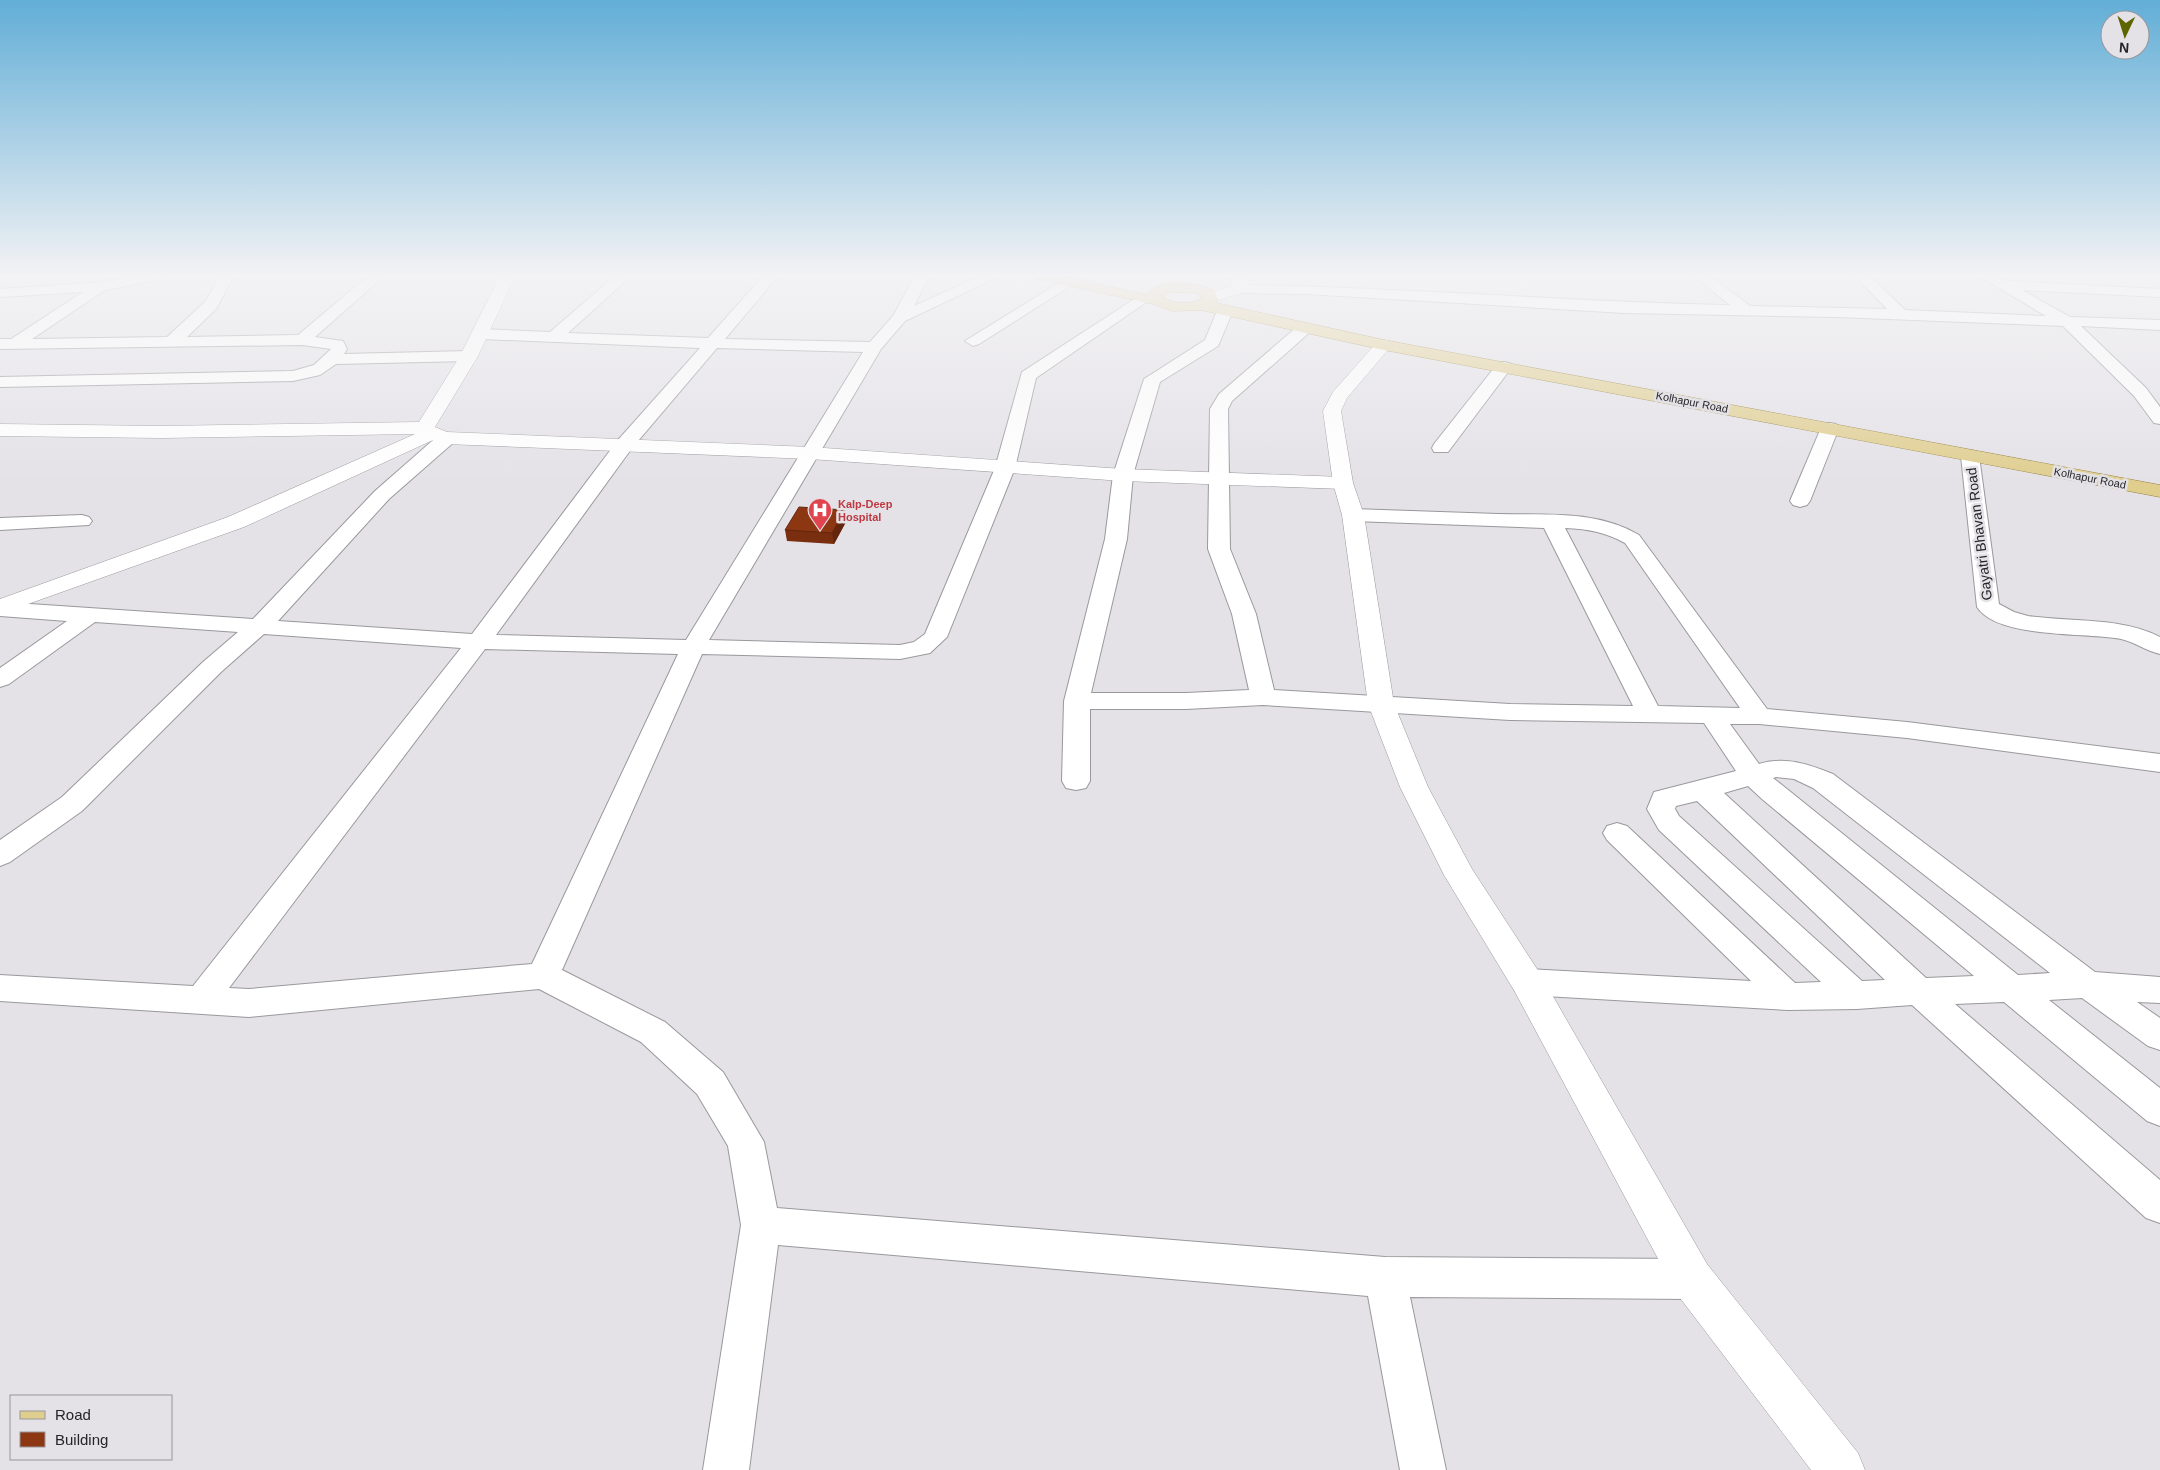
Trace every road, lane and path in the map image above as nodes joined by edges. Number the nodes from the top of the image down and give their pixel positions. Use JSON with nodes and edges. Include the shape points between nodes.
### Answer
{"nodes":[{"id":1,"x":337,"y":345,"type":"edge"},
{"id":2,"x":475,"y":345,"type":"edge"},
{"id":3,"x":714,"y":345,"type":"edge"},
{"id":4,"x":750,"y":345,"type":"edge"},
{"id":5,"x":876,"y":345,"type":"edge"},
{"id":6,"x":1075,"y":345,"type":"edge"},
{"id":7,"x":1209,"y":345,"type":"edge"},
{"id":8,"x":1286,"y":345,"type":"edge"},
{"id":9,"x":1384,"y":345,"type":"joint"},
{"id":10,"x":2091,"y":345,"type":"edge"},
{"id":11,"x":874,"y":347,"type":"junction"},
{"id":12,"x":469,"y":356,"type":"junction"},
{"id":13,"x":334,"y":359,"type":"junction"},
{"id":14,"x":1504,"y":367,"type":"junction"},
{"id":15,"x":0,"y":382,"type":"edge"},
{"id":16,"x":2160,"y":419,"type":"edge"},
{"id":17,"x":1830,"y":428,"type":"junction"},
{"id":18,"x":0,"y":430,"type":"edge"},
{"id":19,"x":435,"y":433,"type":"junction"},
{"id":20,"x":625,"y":444,"type":"junction"},
{"id":21,"x":1441,"y":448,"type":"dead end"},
{"id":22,"x":810,"y":453,"type":"junction"},
{"id":23,"x":1970,"y":456,"type":"junction"},
{"id":24,"x":1005,"y":468,"type":"junction"},
{"id":25,"x":1123,"y":475,"type":"junction"},
{"id":26,"x":1220,"y":480,"type":"junction"},
{"id":27,"x":1343,"y":483,"type":"junction"},
{"id":28,"x":2160,"y":491,"type":"edge"},
{"id":29,"x":1800,"y":501,"type":"dead end"},
{"id":30,"x":1352,"y":515,"type":"junction"},
{"id":31,"x":1550,"y":520,"type":"junction"},
{"id":32,"x":82,"y":521,"type":"dead end"},
{"id":33,"x":0,"y":524,"type":"edge"},
{"id":34,"x":0,"y":608,"type":"edge"},
{"id":35,"x":90,"y":615,"type":"junction"},
{"id":36,"x":2019,"y":621,"type":"joint"},
{"id":37,"x":257,"y":627,"type":"junction"},
{"id":38,"x":479,"y":642,"type":"junction"},
{"id":39,"x":694,"y":646,"type":"junction"},
{"id":40,"x":2160,"y":647,"type":"edge"},
{"id":41,"x":0,"y":678,"type":"edge"},
{"id":42,"x":1263,"y":697,"type":"junction"},
{"id":43,"x":1077,"y":701,"type":"junction"},
{"id":44,"x":1381,"y":704,"type":"junction"},
{"id":45,"x":1649,"y":714,"type":"junction"},
{"id":46,"x":1711,"y":715,"type":"junction"},
{"id":47,"x":1759,"y":716,"type":"junction"},
{"id":48,"x":2160,"y":763,"type":"edge"},
{"id":49,"x":1752,"y":774,"type":"junction"},
{"id":50,"x":1076,"y":781,"type":"dead end"},
{"id":51,"x":1703,"y":790,"type":"junction"},
{"id":52,"x":1617,"y":834,"type":"dead end"},
{"id":53,"x":0,"y":855,"type":"edge"},
{"id":54,"x":543,"y":976,"type":"junction"},
{"id":55,"x":1527,"y":982,"type":"junction"},
{"id":56,"x":2088,"y":985,"type":"junction"},
{"id":57,"x":0,"y":988,"type":"edge"},
{"id":58,"x":2011,"y":988,"type":"junction"},
{"id":59,"x":2160,"y":990,"type":"edge"},
{"id":60,"x":1918,"y":991,"type":"junction"},
{"id":61,"x":1858,"y":996,"type":"junction"},
{"id":62,"x":1788,"y":997,"type":"junction"},
{"id":63,"x":201,"y":1000,"type":"junction"},
{"id":64,"x":2160,"y":1036,"type":"edge"},
{"id":65,"x":2160,"y":1110,"type":"edge"},
{"id":66,"x":2160,"y":1205,"type":"edge"},
{"id":67,"x":761,"y":1225,"type":"junction"},
{"id":68,"x":1385,"y":1277,"type":"junction"},
{"id":69,"x":1692,"y":1279,"type":"junction"},
{"id":70,"x":726,"y":1470,"type":"edge"},
{"id":71,"x":1423,"y":1470,"type":"edge"},
{"id":72,"x":1841,"y":1470,"type":"edge"}],
"edges":[{"from":1,"to":13,"type":"street","via":[[339,349]]},
{"from":2,"to":12,"type":"street"},
{"from":3,"to":20,"type":"street"},
{"from":4,"to":11,"type":"street"},
{"from":5,"to":11,"type":"street"},
{"from":6,"to":24,"type":"street","via":[[1028,376]]},
{"from":7,"to":25,"type":"street","via":[[1152,379]]},
{"from":8,"to":26,"type":"street","via":[[1226,398],[1219,409]]},
{"from":9,"to":14,"type":"main road","name":"Kolhapur Road"},
{"from":9,"to":27,"type":"street","via":[[1339,396],[1332,411]]},
{"from":10,"to":16,"type":"street","via":[[2140,392]]},
{"from":11,"to":22,"type":"street"},
{"from":12,"to":13,"type":"street"},
{"from":12,"to":19,"type":"street"},
{"from":13,"to":15,"type":"street","via":[[318,370],[293,376]]},
{"from":14,"to":17,"type":"main road","name":"Kolhapur Road"},
{"from":14,"to":21,"type":"street"},
{"from":17,"to":23,"type":"main road","name":"Kolhapur Road"},
{"from":17,"to":29,"type":"street"},
{"from":18,"to":19,"type":"street"},
{"from":19,"to":20,"type":"street"},
{"from":19,"to":34,"type":"street","via":[[236,522]]},
{"from":19,"to":37,"type":"street","via":[[382,495]]},
{"from":20,"to":22,"type":"street"},
{"from":20,"to":38,"type":"street"},
{"from":22,"to":24,"type":"street"},
{"from":22,"to":39,"type":"street"},
{"from":23,"to":28,"type":"main road","name":"Kolhapur Road"},
{"from":23,"to":36,"type":"street","name":"Gayatri Bhavan Road","via":[[1988,607],[1998,616]]},
{"from":24,"to":25,"type":"street"},
{"from":24,"to":39,"type":"street","via":[[935,637],[922,648],[900,652]]},
{"from":25,"to":26,"type":"street"},
{"from":25,"to":43,"type":"street","via":[[1116,539]]},
{"from":26,"to":27,"type":"street"},
{"from":26,"to":42,"type":"street","via":[[1219,549],[1244,614]]},
{"from":27,"to":30,"type":"street"},
{"from":30,"to":31,"type":"street"},
{"from":30,"to":44,"type":"street"},
{"from":31,"to":45,"type":"street"},
{"from":31,"to":47,"type":"street","via":[[1615,529],[1632,539]]},
{"from":32,"to":33,"type":"street"},
{"from":34,"to":35,"type":"street"},
{"from":35,"to":37,"type":"street"},
{"from":35,"to":41,"type":"street"},
{"from":36,"to":40,"type":"street","via":[[2128,634],[2151,640]]},
{"from":37,"to":38,"type":"street"},
{"from":37,"to":53,"type":"street","via":[[72,804]]},
{"from":38,"to":39,"type":"street"},
{"from":38,"to":63,"type":"street"},
{"from":39,"to":54,"type":"street"},
{"from":42,"to":43,"type":"street"},
{"from":42,"to":44,"type":"street"},
{"from":43,"to":50,"type":"street"},
{"from":44,"to":45,"type":"street","via":[[1510,712]]},
{"from":44,"to":55,"type":"street","via":[[1414,787],[1460,876]]},
{"from":45,"to":46,"type":"street"},
{"from":46,"to":47,"type":"street"},
{"from":46,"to":49,"type":"street"},
{"from":47,"to":48,"type":"street","via":[[1907,730]]},
{"from":49,"to":51,"type":"street"},
{"from":49,"to":56,"type":"street","via":[[1775,768],[1799,771],[1823,781]]},
{"from":49,"to":58,"type":"street"},
{"from":51,"to":60,"type":"street"},
{"from":51,"to":61,"type":"street","via":[[1664,799],[1661,808],[1669,823]]},
{"from":52,"to":62,"type":"street"},
{"from":54,"to":63,"type":"street","via":[[249,1003]]},
{"from":54,"to":67,"type":"street","via":[[653,1032],[710,1083],[746,1142]]},
{"from":55,"to":62,"type":"street"},
{"from":55,"to":69,"type":"street"},
{"from":56,"to":58,"type":"street"},
{"from":56,"to":59,"type":"street"},
{"from":56,"to":64,"type":"street"},
{"from":57,"to":63,"type":"street"},
{"from":58,"to":60,"type":"street"},
{"from":58,"to":65,"type":"street"},
{"from":60,"to":61,"type":"street"},
{"from":60,"to":66,"type":"street"},
{"from":61,"to":62,"type":"street"},
{"from":67,"to":68,"type":"street"},
{"from":67,"to":70,"type":"street"},
{"from":68,"to":69,"type":"street"},
{"from":68,"to":71,"type":"street"},
{"from":69,"to":72,"type":"street"}]}
